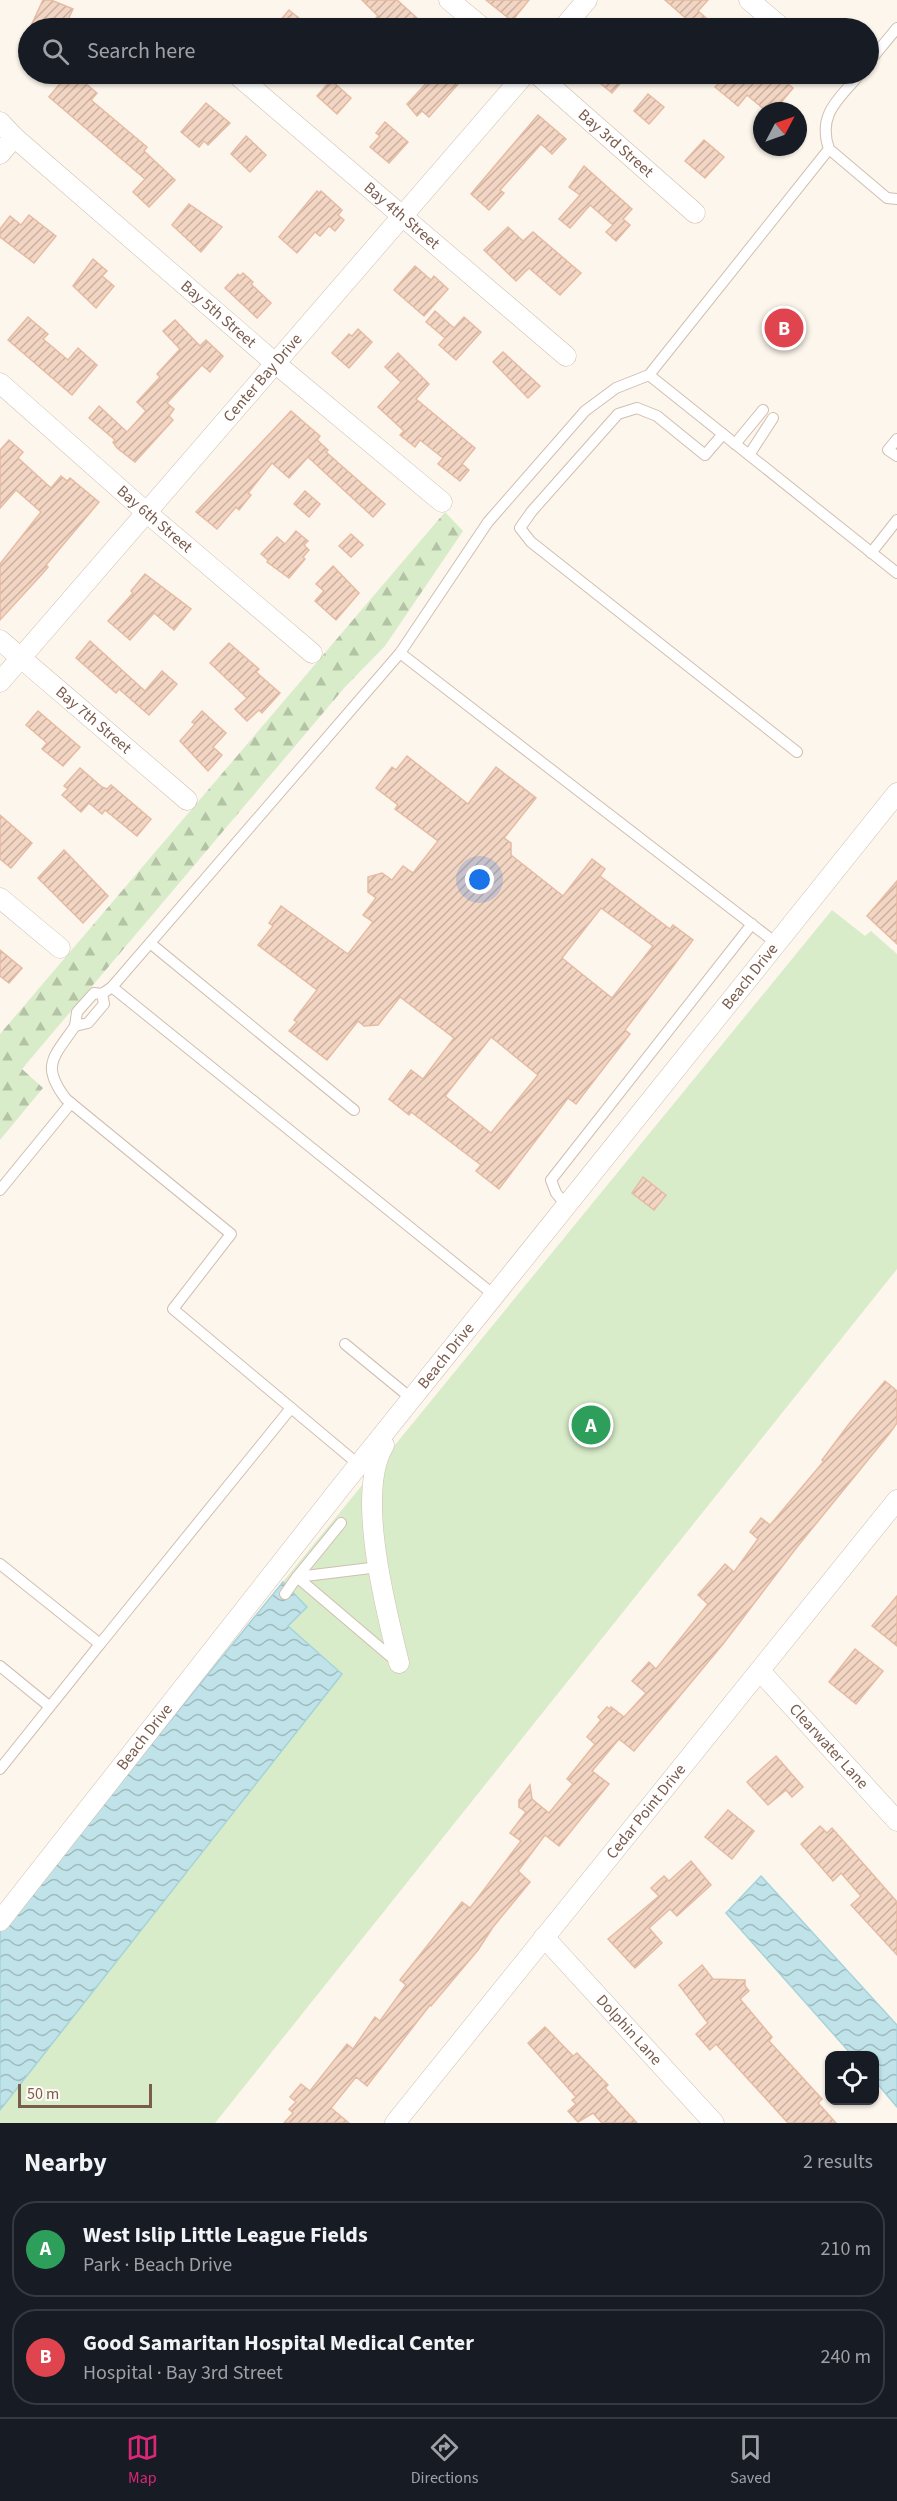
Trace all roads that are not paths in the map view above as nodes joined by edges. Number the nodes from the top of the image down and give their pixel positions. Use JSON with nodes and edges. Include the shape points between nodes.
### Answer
{"nodes":[{"id":1,"x":449,"y":0,"type":"edge"},
{"id":2,"x":587,"y":0,"type":"edge"},
{"id":3,"x":749,"y":0,"type":"edge"},
{"id":4,"x":471,"y":18,"type":"edge"},
{"id":5,"x":572,"y":18,"type":"edge"},
{"id":6,"x":770,"y":18,"type":"edge"},
{"id":7,"x":897,"y":28,"type":"edge"},
{"id":8,"x":879,"y":50,"type":"edge"},
{"id":9,"x":248,"y":84,"type":"edge"},
{"id":10,"x":516,"y":84,"type":"edge"},
{"id":11,"x":548,"y":84,"type":"edge"},
{"id":12,"x":852,"y":84,"type":"edge"},
{"id":13,"x":0,"y":122,"type":"edge"},
{"id":14,"x":14,"y":137,"type":"junction"},
{"id":15,"x":829,"y":149,"type":"junction"},
{"id":16,"x":0,"y":154,"type":"edge"},
{"id":17,"x":897,"y":199,"type":"edge"},
{"id":18,"x":695,"y":213,"type":"dead end"},
{"id":19,"x":401,"y":215,"type":"junction"},
{"id":20,"x":566,"y":356,"type":"dead end"},
{"id":21,"x":275,"y":363,"type":"junction"},
{"id":22,"x":649,"y":375,"type":"junction"},
{"id":23,"x":0,"y":382,"type":"edge"},
{"id":24,"x":763,"y":410,"type":"dead end"},
{"id":25,"x":773,"y":418,"type":"dead end"},
{"id":26,"x":723,"y":434,"type":"junction"},
{"id":27,"x":897,"y":439,"type":"edge"},
{"id":28,"x":735,"y":444,"type":"junction"},
{"id":29,"x":749,"y":455,"type":"junction"},
{"id":30,"x":897,"y":456,"type":"edge"},
{"id":31,"x":442,"y":502,"type":"dead end"},
{"id":32,"x":146,"y":512,"type":"junction"},
{"id":33,"x":897,"y":520,"type":"edge"},
{"id":34,"x":872,"y":553,"type":"junction"},
{"id":35,"x":897,"y":573,"type":"edge"},
{"id":36,"x":0,"y":640,"type":"edge"},
{"id":37,"x":312,"y":653,"type":"dead end"},
{"id":38,"x":400,"y":653,"type":"junction"},
{"id":39,"x":21,"y":658,"type":"junction"},
{"id":40,"x":0,"y":682,"type":"edge"},
{"id":41,"x":797,"y":752,"type":"dead end"},
{"id":42,"x":897,"y":793,"type":"edge"},
{"id":43,"x":187,"y":800,"type":"dead end"},
{"id":44,"x":0,"y":897,"type":"edge"},
{"id":45,"x":752,"y":924,"type":"junction"},
{"id":46,"x":150,"y":943,"type":"junction"},
{"id":47,"x":776,"y":943,"type":"junction"},
{"id":48,"x":60,"y":948,"type":"dead end"},
{"id":49,"x":107,"y":991,"type":"junction"},
{"id":50,"x":71,"y":1102,"type":"junction"},
{"id":51,"x":354,"y":1110,"type":"dead end"},
{"id":52,"x":0,"y":1190,"type":"edge"},
{"id":53,"x":566,"y":1205,"type":"junction"},
{"id":54,"x":494,"y":1295,"type":"junction"},
{"id":55,"x":345,"y":1344,"type":"dead end"},
{"id":56,"x":412,"y":1399,"type":"junction"},
{"id":57,"x":291,"y":1408,"type":"junction"},
{"id":58,"x":365,"y":1471,"type":"junction"},
{"id":59,"x":897,"y":1500,"type":"edge"},
{"id":60,"x":341,"y":1523,"type":"dead end"},
{"id":61,"x":0,"y":1564,"type":"edge"},
{"id":62,"x":380,"y":1568,"type":"junction"},
{"id":63,"x":297,"y":1577,"type":"junction"},
{"id":64,"x":285,"y":1594,"type":"dead end"},
{"id":65,"x":100,"y":1644,"type":"junction"},
{"id":66,"x":399,"y":1663,"type":"joint"},
{"id":67,"x":0,"y":1666,"type":"edge"},
{"id":68,"x":760,"y":1671,"type":"junction"},
{"id":69,"x":49,"y":1706,"type":"junction"},
{"id":70,"x":0,"y":1769,"type":"edge"},
{"id":71,"x":897,"y":1821,"type":"edge"},
{"id":72,"x":0,"y":1921,"type":"edge"},
{"id":73,"x":544,"y":1937,"type":"junction"},
{"id":74,"x":395,"y":2123,"type":"edge"},
{"id":75,"x":714,"y":2123,"type":"edge"}],
"edges":[{"from":1,"to":4,"type":"street"},
{"from":2,"to":5,"type":"street"},
{"from":3,"to":6,"type":"street"},
{"from":7,"to":8,"type":"lane"},
{"from":9,"to":19,"type":"street","name":"Bay 4th Street"},
{"from":10,"to":19,"type":"street","name":"Center Bay Drive"},
{"from":11,"to":18,"type":"street","name":"Bay 3rd Street"},
{"from":12,"to":15,"type":"lane","via":[[824,122]]},
{"from":13,"to":14,"type":"street","name":"Bay 5th Street"},
{"from":14,"to":16,"type":"street"},
{"from":14,"to":21,"type":"street","name":"Bay 5th Street"},
{"from":15,"to":17,"type":"lane","via":[[887,198]]},
{"from":15,"to":22,"type":"lane"},
{"from":19,"to":20,"type":"street","name":"Bay 4th Street"},
{"from":19,"to":21,"type":"street","name":"Center Bay Drive"},
{"from":21,"to":31,"type":"street","name":"Bay 5th Street"},
{"from":21,"to":32,"type":"street","name":"Center Bay Drive"},
{"from":22,"to":26,"type":"lane"},
{"from":22,"to":38,"type":"lane","via":[[616,388],[585,411],[488,522]]},
{"from":23,"to":32,"type":"street","name":"Bay 6th Street"},
{"from":24,"to":28,"type":"lane"},
{"from":25,"to":29,"type":"lane"},
{"from":26,"to":28,"type":"lane"},
{"from":26,"to":41,"type":"lane","via":[[705,455],[657,416],[637,408],[618,414],[520,528],[531,542]]},
{"from":27,"to":30,"type":"lane","via":[[888,450]]},
{"from":28,"to":29,"type":"lane"},
{"from":29,"to":34,"type":"lane"},
{"from":32,"to":37,"type":"street","name":"Bay 6th Street"},
{"from":32,"to":39,"type":"street","name":"Center Bay Drive"},
{"from":33,"to":34,"type":"lane"},
{"from":34,"to":35,"type":"lane"},
{"from":36,"to":39,"type":"street","name":"Bay 7th Street"},
{"from":38,"to":45,"type":"lane"},
{"from":38,"to":46,"type":"lane"},
{"from":39,"to":40,"type":"street","name":"Center Bay Drive"},
{"from":39,"to":43,"type":"street","name":"Bay 7th Street"},
{"from":42,"to":47,"type":"street","name":"Beach Drive"},
{"from":44,"to":48,"type":"street"},
{"from":45,"to":47,"type":"lane"},
{"from":45,"to":53,"type":"lane","via":[[551,1180]]},
{"from":46,"to":49,"type":"lane"},
{"from":46,"to":51,"type":"lane"},
{"from":47,"to":53,"type":"street","name":"Beach Drive"},
{"from":49,"to":50,"type":"lane","via":[[94,993],[77,1012],[75,1026],[51,1067],[52,1080]]},
{"from":49,"to":54,"type":"lane"},
{"from":50,"to":52,"type":"lane"},
{"from":50,"to":57,"type":"lane","via":[[231,1234],[173,1309]]},
{"from":53,"to":54,"type":"street","name":"Beach Drive"},
{"from":54,"to":56,"type":"street","name":"Beach Drive"},
{"from":55,"to":56,"type":"lane"},
{"from":56,"to":58,"type":"street","name":"Beach Drive"},
{"from":57,"to":58,"type":"lane"},
{"from":57,"to":65,"type":"lane"},
{"from":58,"to":62,"type":"street"},
{"from":58,"to":72,"type":"street","name":"Beach Drive","via":[[340,1488]]},
{"from":59,"to":68,"type":"street","name":"Cedar Point Drive"},
{"from":60,"to":63,"type":"lane"},
{"from":61,"to":65,"type":"lane"},
{"from":62,"to":63,"type":"lane"},
{"from":62,"to":66,"type":"street"},
{"from":63,"to":64,"type":"lane"},
{"from":63,"to":66,"type":"lane"},
{"from":65,"to":69,"type":"lane"},
{"from":67,"to":69,"type":"lane"},
{"from":68,"to":71,"type":"street","name":"Clearwater Lane"},
{"from":68,"to":73,"type":"street","name":"Cedar Point Drive"},
{"from":69,"to":70,"type":"lane"},
{"from":73,"to":74,"type":"street","name":"Cedar Point Drive"},
{"from":73,"to":75,"type":"street","name":"Dolphin Lane"}]}
